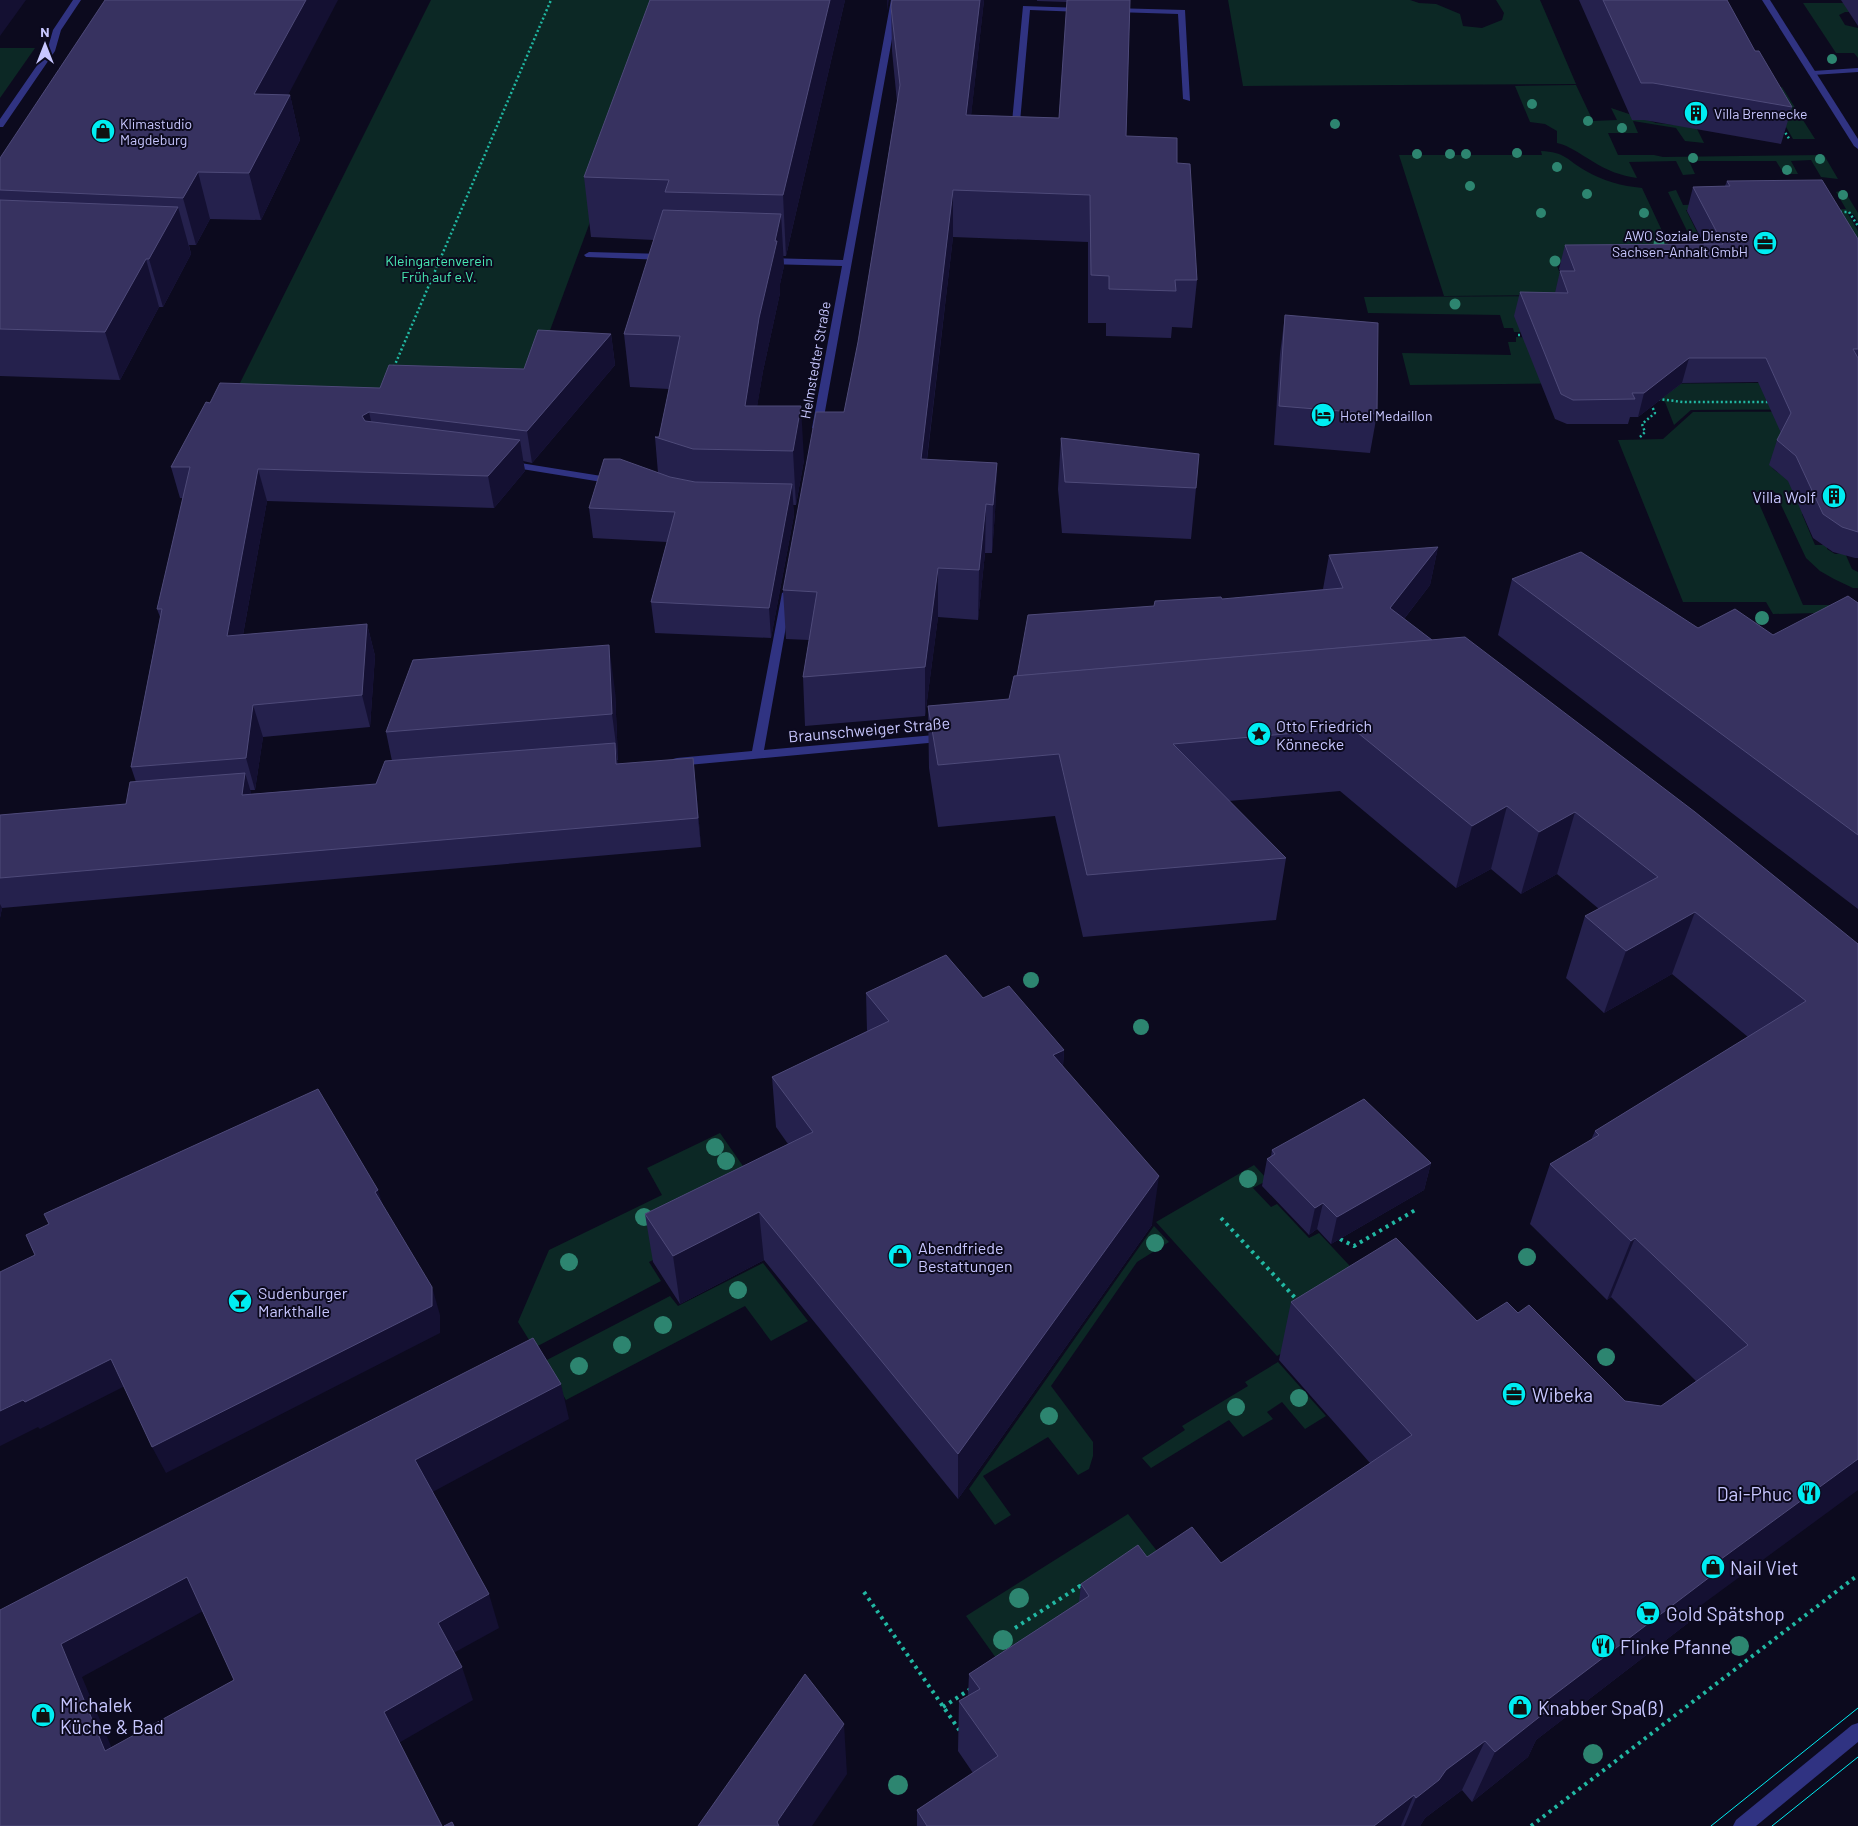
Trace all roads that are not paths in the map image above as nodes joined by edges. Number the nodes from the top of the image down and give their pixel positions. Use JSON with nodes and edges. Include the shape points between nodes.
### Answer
{"nodes":[{"id":1,"x":77,"y":0,"type":"edge"},
{"id":2,"x":895,"y":0,"type":"edge"},
{"id":3,"x":1766,"y":0,"type":"edge"},
{"id":4,"x":1095,"y":10,"type":"edge"},
{"id":5,"x":1104,"y":10,"type":"edge"},
{"id":6,"x":1858,"y":70,"type":"edge"},
{"id":7,"x":1813,"y":72,"type":"junction"},
{"id":8,"x":1187,"y":99,"type":"dead end"},
{"id":9,"x":1016,"y":122,"type":"edge"},
{"id":10,"x":0,"y":125,"type":"edge"},
{"id":11,"x":1858,"y":146,"type":"edge"},
{"id":12,"x":589,"y":255,"type":"dead end"},
{"id":13,"x":678,"y":258,"type":"edge"},
{"id":14,"x":758,"y":260,"type":"edge"},
{"id":15,"x":847,"y":263,"type":"junction"},
{"id":16,"x":814,"y":442,"type":"edge"},
{"id":17,"x":496,"y":462,"type":"edge"},
{"id":18,"x":626,"y":484,"type":"edge"},
{"id":19,"x":790,"y":578,"type":"edge"},
{"id":20,"x":954,"y":738,"type":"edge"},
{"id":21,"x":757,"y":755,"type":"junction"},
{"id":22,"x":668,"y":762,"type":"edge"},
{"id":23,"x":1858,"y":1731,"type":"edge"},
{"id":24,"x":1742,"y":1826,"type":"edge"}],
"edges":[{"from":1,"to":10,"type":"street","via":[[57,30],[51,51]]},
{"from":2,"to":15,"type":"street","name":"Helmstedter Straße"},
{"from":3,"to":7,"type":"street"},
{"from":4,"to":9,"type":"street","via":[[1026,8]]},
{"from":5,"to":8,"type":"street","via":[[1182,12]]},
{"from":6,"to":7,"type":"street"},
{"from":7,"to":11,"type":"street"},
{"from":12,"to":13,"type":"street"},
{"from":14,"to":15,"type":"street"},
{"from":15,"to":16,"type":"street","name":"Helmstedter Straße"},
{"from":17,"to":18,"type":"street"},
{"from":19,"to":21,"type":"street"},
{"from":20,"to":21,"type":"street","name":"Braunschweiger Straße"},
{"from":21,"to":22,"type":"street","name":"Braunschweiger Straße"},
{"from":23,"to":24,"type":"street"}]}
